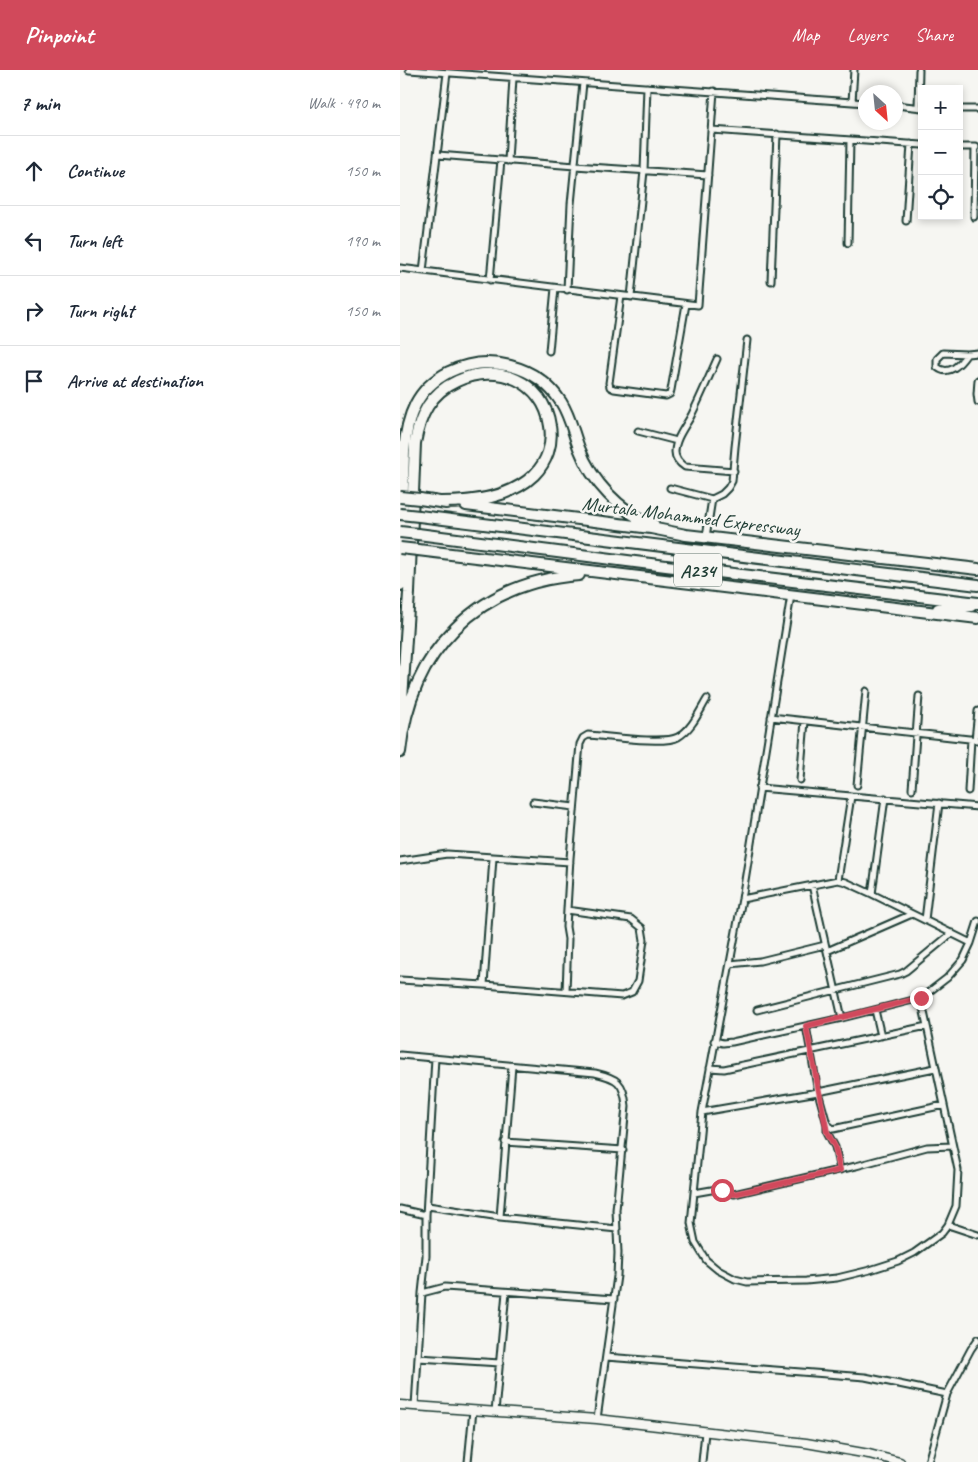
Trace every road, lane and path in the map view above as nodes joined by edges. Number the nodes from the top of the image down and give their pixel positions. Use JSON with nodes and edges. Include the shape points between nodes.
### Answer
{"nodes":[{"id":1,"x":409,"y":70,"type":"edge"},
{"id":2,"x":492,"y":70,"type":"edge"},
{"id":3,"x":854,"y":70,"type":"edge"},
{"id":4,"x":919,"y":70,"type":"edge"},
{"id":5,"x":447,"y":73,"type":"junction"},
{"id":6,"x":490,"y":76,"type":"junction"},
{"id":7,"x":513,"y":78,"type":"junction"},
{"id":8,"x":583,"y":83,"type":"junction"},
{"id":9,"x":919,"y":85,"type":"edge"},
{"id":10,"x":647,"y":87,"type":"junction"},
{"id":11,"x":714,"y":91,"type":"junction"},
{"id":12,"x":852,"y":102,"type":"junction"},
{"id":13,"x":858,"y":102,"type":"edge"},
{"id":14,"x":903,"y":106,"type":"edge"},
{"id":15,"x":918,"y":107,"type":"edge"},
{"id":16,"x":963,"y":109,"type":"edge"},
{"id":17,"x":978,"y":109,"type":"edge"},
{"id":18,"x":712,"y":130,"type":"junction"},
{"id":19,"x":777,"y":134,"type":"junction"},
{"id":20,"x":850,"y":140,"type":"junction"},
{"id":21,"x":911,"y":144,"type":"junction"},
{"id":22,"x":918,"y":145,"type":"edge"},
{"id":23,"x":963,"y":147,"type":"edge"},
{"id":24,"x":976,"y":147,"type":"edge"},
{"id":25,"x":438,"y":155,"type":"junction"},
{"id":26,"x":501,"y":160,"type":"junction"},
{"id":27,"x":508,"y":161,"type":"junction"},
{"id":28,"x":575,"y":166,"type":"junction"},
{"id":29,"x":644,"y":171,"type":"junction"},
{"id":30,"x":708,"y":175,"type":"junction"},
{"id":31,"x":974,"y":217,"type":"dead end"},
{"id":32,"x":906,"y":221,"type":"dead end"},
{"id":33,"x":848,"y":243,"type":"dead end"},
{"id":34,"x":400,"y":268,"type":"edge"},
{"id":35,"x":423,"y":271,"type":"junction"},
{"id":36,"x":490,"y":280,"type":"junction"},
{"id":37,"x":771,"y":281,"type":"dead end"},
{"id":38,"x":555,"y":288,"type":"junction"},
{"id":39,"x":567,"y":290,"type":"junction"},
{"id":40,"x":621,"y":296,"type":"junction"},
{"id":41,"x":631,"y":297,"type":"junction"},
{"id":42,"x":686,"y":304,"type":"junction"},
{"id":43,"x":747,"y":340,"type":"dead end"},
{"id":44,"x":549,"y":351,"type":"dead end"},
{"id":45,"x":978,"y":353,"type":"edge"},
{"id":46,"x":967,"y":354,"type":"junction"},
{"id":47,"x":717,"y":360,"type":"dead end"},
{"id":48,"x":978,"y":380,"type":"edge"},
{"id":49,"x":978,"y":402,"type":"edge"},
{"id":50,"x":638,"y":431,"type":"dead end"},
{"id":51,"x":677,"y":441,"type":"junction"},
{"id":52,"x":734,"y":471,"type":"junction"},
{"id":53,"x":670,"y":488,"type":"dead end"},
{"id":54,"x":400,"y":497,"type":"edge"},
{"id":55,"x":712,"y":498,"type":"junction"},
{"id":56,"x":442,"y":502,"type":"junction"},
{"id":57,"x":400,"y":514,"type":"edge"},
{"id":58,"x":400,"y":532,"type":"edge"},
{"id":59,"x":686,"y":534,"type":"junction"},
{"id":60,"x":706,"y":537,"type":"junction"},
{"id":61,"x":400,"y":548,"type":"edge"},
{"id":62,"x":875,"y":557,"type":"junction"},
{"id":63,"x":978,"y":569,"type":"edge"},
{"id":64,"x":609,"y":574,"type":"junction"},
{"id":65,"x":926,"y":578,"type":"junction"},
{"id":66,"x":400,"y":585,"type":"edge"},
{"id":67,"x":978,"y":585,"type":"edge"},
{"id":68,"x":791,"y":596,"type":"junction"},
{"id":69,"x":978,"y":604,"type":"edge"},
{"id":70,"x":922,"y":611,"type":"junction"},
{"id":71,"x":978,"y":618,"type":"edge"},
{"id":72,"x":866,"y":691,"type":"dead end"},
{"id":73,"x":919,"y":696,"type":"dead end"},
{"id":74,"x":707,"y":699,"type":"dead end"},
{"id":75,"x":978,"y":711,"type":"edge"},
{"id":76,"x":771,"y":717,"type":"junction"},
{"id":77,"x":805,"y":721,"type":"junction"},
{"id":78,"x":862,"y":727,"type":"junction"},
{"id":79,"x":400,"y":730,"type":"edge"},
{"id":80,"x":916,"y":733,"type":"junction"},
{"id":81,"x":975,"y":740,"type":"edge"},
{"id":82,"x":400,"y":752,"type":"edge"},
{"id":83,"x":800,"y":780,"type":"dead end"},
{"id":84,"x":857,"y":785,"type":"dead end"},
{"id":85,"x":759,"y":788,"type":"junction"},
{"id":86,"x":912,"y":789,"type":"dead end"},
{"id":87,"x":968,"y":791,"type":"dead end"},
{"id":88,"x":851,"y":796,"type":"junction"},
{"id":89,"x":884,"y":798,"type":"junction"},
{"id":90,"x":533,"y":802,"type":"dead end"},
{"id":91,"x":939,"y":803,"type":"junction"},
{"id":92,"x":978,"y":806,"type":"edge"},
{"id":93,"x":574,"y":807,"type":"junction"},
{"id":94,"x":493,"y":858,"type":"junction"},
{"id":95,"x":400,"y":861,"type":"edge"},
{"id":96,"x":570,"y":862,"type":"junction"},
{"id":97,"x":838,"y":880,"type":"junction"},
{"id":98,"x":812,"y":885,"type":"junction"},
{"id":99,"x":872,"y":894,"type":"junction"},
{"id":100,"x":742,"y":899,"type":"junction"},
{"id":101,"x":567,"y":910,"type":"junction"},
{"id":102,"x":912,"y":914,"type":"junction"},
{"id":103,"x":925,"y":920,"type":"junction"},
{"id":104,"x":978,"y":921,"type":"edge"},
{"id":105,"x":952,"y":933,"type":"junction"},
{"id":106,"x":971,"y":943,"type":"junction"},
{"id":107,"x":826,"y":948,"type":"junction"},
{"id":108,"x":730,"y":964,"type":"junction"},
{"id":109,"x":400,"y":980,"type":"edge"},
{"id":110,"x":484,"y":985,"type":"junction"},
{"id":111,"x":836,"y":990,"type":"junction"},
{"id":112,"x":566,"y":991,"type":"junction"},
{"id":113,"x":921,"y":998,"type":"junction"},
{"id":114,"x":757,"y":1010,"type":"dead end"},
{"id":115,"x":875,"y":1010,"type":"junction"},
{"id":116,"x":842,"y":1018,"type":"junction"},
{"id":117,"x":806,"y":1026,"type":"junction"},
{"id":118,"x":927,"y":1026,"type":"junction"},
{"id":119,"x":881,"y":1036,"type":"junction"},
{"id":120,"x":714,"y":1041,"type":"junction"},
{"id":121,"x":811,"y":1052,"type":"junction"},
{"id":122,"x":400,"y":1055,"type":"edge"},
{"id":123,"x":435,"y":1058,"type":"junction"},
{"id":124,"x":512,"y":1066,"type":"junction"},
{"id":125,"x":710,"y":1068,"type":"junction"},
{"id":126,"x":935,"y":1068,"type":"junction"},
{"id":127,"x":818,"y":1092,"type":"junction"},
{"id":128,"x":944,"y":1105,"type":"junction"},
{"id":129,"x":702,"y":1112,"type":"junction"},
{"id":130,"x":826,"y":1124,"type":"junction"},
{"id":131,"x":505,"y":1142,"type":"junction"},
{"id":132,"x":952,"y":1146,"type":"junction"},
{"id":133,"x":622,"y":1150,"type":"junction"},
{"id":134,"x":840,"y":1170,"type":"junction"},
{"id":135,"x":694,"y":1193,"type":"junction"},
{"id":136,"x":428,"y":1206,"type":"junction"},
{"id":137,"x":400,"y":1209,"type":"edge"},
{"id":138,"x":426,"y":1215,"type":"junction"},
{"id":139,"x":500,"y":1217,"type":"junction"},
{"id":140,"x":948,"y":1225,"type":"junction"},
{"id":141,"x":617,"y":1229,"type":"junction"},
{"id":142,"x":978,"y":1235,"type":"edge"},
{"id":143,"x":506,"y":1292,"type":"junction"},
{"id":144,"x":422,"y":1293,"type":"junction"},
{"id":145,"x":614,"y":1299,"type":"junction"},
{"id":146,"x":978,"y":1339,"type":"edge"},
{"id":147,"x":606,"y":1357,"type":"junction"},
{"id":148,"x":418,"y":1358,"type":"junction"},
{"id":149,"x":500,"y":1363,"type":"junction"},
{"id":150,"x":947,"y":1394,"type":"junction"},
{"id":151,"x":400,"y":1405,"type":"edge"},
{"id":152,"x":415,"y":1406,"type":"junction"},
{"id":153,"x":473,"y":1410,"type":"junction"},
{"id":154,"x":495,"y":1412,"type":"junction"},
{"id":155,"x":597,"y":1419,"type":"junction"},
{"id":156,"x":705,"y":1432,"type":"junction"},
{"id":157,"x":468,"y":1462,"type":"edge"},
{"id":158,"x":702,"y":1462,"type":"edge"},
{"id":159,"x":900,"y":1462,"type":"edge"},
{"id":160,"x":928,"y":1462,"type":"edge"}],
"edges":[{"from":1,"to":5,"type":"street"},
{"from":2,"to":6,"type":"street"},
{"from":3,"to":12,"type":"street"},
{"from":4,"to":9,"type":"street"},
{"from":5,"to":6,"type":"street"},
{"from":5,"to":25,"type":"street"},
{"from":6,"to":7,"type":"street"},
{"from":7,"to":8,"type":"street"},
{"from":7,"to":27,"type":"street"},
{"from":8,"to":10,"type":"street"},
{"from":8,"to":28,"type":"street"},
{"from":10,"to":11,"type":"street"},
{"from":10,"to":29,"type":"street"},
{"from":11,"to":12,"type":"street"},
{"from":11,"to":18,"type":"street"},
{"from":12,"to":13,"type":"street"},
{"from":14,"to":15,"type":"street"},
{"from":16,"to":17,"type":"street"},
{"from":18,"to":19,"type":"street"},
{"from":18,"to":30,"type":"street"},
{"from":19,"to":20,"type":"street"},
{"from":19,"to":37,"type":"street"},
{"from":20,"to":21,"type":"street"},
{"from":20,"to":33,"type":"street"},
{"from":21,"to":22,"type":"street"},
{"from":21,"to":32,"type":"street"},
{"from":23,"to":24,"type":"street"},
{"from":24,"to":31,"type":"street"},
{"from":25,"to":26,"type":"street"},
{"from":25,"to":35,"type":"street"},
{"from":26,"to":27,"type":"street"},
{"from":26,"to":36,"type":"street"},
{"from":27,"to":28,"type":"street"},
{"from":28,"to":29,"type":"street"},
{"from":28,"to":39,"type":"street"},
{"from":29,"to":30,"type":"street"},
{"from":29,"to":41,"type":"street"},
{"from":30,"to":42,"type":"street","via":[[698,305]]},
{"from":34,"to":35,"type":"street"},
{"from":35,"to":36,"type":"street"},
{"from":36,"to":38,"type":"street"},
{"from":38,"to":39,"type":"street"},
{"from":38,"to":44,"type":"street"},
{"from":39,"to":40,"type":"street"},
{"from":40,"to":41,"type":"street"},
{"from":40,"to":42,"type":"street","via":[[610,387],[666,396],[671,390]]},
{"from":41,"to":42,"type":"street"},
{"from":43,"to":52,"type":"street"},
{"from":45,"to":46,"type":"street"},
{"from":46,"to":46,"type":"street","via":[[943,353],[937,359],[937,367],[948,371],[959,366]]},
{"from":47,"to":51,"type":"street"},
{"from":48,"to":49,"type":"street"},
{"from":50,"to":51,"type":"street"},
{"from":51,"to":52,"type":"street","via":[[676,459],[685,468]]},
{"from":52,"to":55,"type":"street","via":[[728,488]]},
{"from":53,"to":55,"type":"street"},
{"from":54,"to":56,"type":"highway","name":"Murtala Mohammed Expressway","bridge":true},
{"from":55,"to":60,"type":"street"},
{"from":56,"to":59,"type":"highway","name":"Murtala Mohammed Expressway"},
{"from":56,"to":79,"type":"highway","via":[[475,500],[506,492],[527,481],[541,466],[550,442],[549,420],[541,401],[519,380],[495,374],[460,379],[434,398],[419,422],[415,444]]},
{"from":57,"to":65,"type":"highway","name":"Murtala Mohammed Expressway","number":"A234","bridge":true},
{"from":58,"to":69,"type":"highway","number":"A234","bridge":true},
{"from":59,"to":60,"type":"highway","name":"Murtala Mohammed Expressway"},
{"from":59,"to":66,"type":"highway","via":[[649,524],[612,499],[586,464],[566,411],[544,383],[510,365],[472,364],[434,382],[414,405],[408,419]]},
{"from":60,"to":62,"type":"highway","name":"Murtala Mohammed Expressway"},
{"from":61,"to":64,"type":"highway","bridge":true},
{"from":62,"to":63,"type":"highway","name":"Murtala Mohammed Expressway"},
{"from":62,"to":65,"type":"highway"},
{"from":64,"to":68,"type":"highway"},
{"from":64,"to":82,"type":"highway","via":[[560,576],[523,585],[474,612],[449,634],[430,661],[411,700]]},
{"from":65,"to":67,"type":"highway","name":"Murtala Mohammed Expressway","number":"A234"},
{"from":68,"to":70,"type":"highway"},
{"from":68,"to":76,"type":"street"},
{"from":69,"to":70,"type":"highway"},
{"from":70,"to":71,"type":"highway"},
{"from":72,"to":78,"type":"street"},
{"from":73,"to":80,"type":"street"},
{"from":74,"to":93,"type":"street","via":[[692,724],[673,739],[588,735],[583,738]]},
{"from":75,"to":81,"type":"street"},
{"from":76,"to":77,"type":"street"},
{"from":76,"to":85,"type":"street"},
{"from":77,"to":78,"type":"street"},
{"from":77,"to":83,"type":"street"},
{"from":78,"to":80,"type":"street"},
{"from":78,"to":84,"type":"street"},
{"from":80,"to":81,"type":"street"},
{"from":80,"to":86,"type":"street"},
{"from":81,"to":87,"type":"street"},
{"from":85,"to":88,"type":"street"},
{"from":85,"to":100,"type":"street"},
{"from":88,"to":89,"type":"street"},
{"from":88,"to":97,"type":"street"},
{"from":89,"to":91,"type":"street"},
{"from":89,"to":99,"type":"street"},
{"from":90,"to":93,"type":"street"},
{"from":91,"to":92,"type":"street"},
{"from":91,"to":103,"type":"street"},
{"from":93,"to":96,"type":"street"},
{"from":94,"to":95,"type":"street","via":[[447,854]]},
{"from":94,"to":96,"type":"street"},
{"from":94,"to":110,"type":"street"},
{"from":96,"to":101,"type":"street"},
{"from":97,"to":98,"type":"street"},
{"from":97,"to":99,"type":"street"},
{"from":98,"to":100,"type":"street"},
{"from":98,"to":107,"type":"street"},
{"from":99,"to":102,"type":"street"},
{"from":100,"to":108,"type":"street"},
{"from":101,"to":112,"type":"street"},
{"from":101,"to":112,"type":"street","via":[[631,919],[642,928],[644,940],[638,980],[632,992],[622,996]]},
{"from":102,"to":103,"type":"street"},
{"from":102,"to":107,"type":"street"},
{"from":103,"to":105,"type":"street"},
{"from":104,"to":106,"type":"street"},
{"from":105,"to":106,"type":"street"},
{"from":105,"to":111,"type":"street","via":[[906,972]]},
{"from":106,"to":113,"type":"street","via":[[955,970]]},
{"from":107,"to":108,"type":"street"},
{"from":107,"to":111,"type":"street"},
{"from":108,"to":120,"type":"street"},
{"from":109,"to":110,"type":"street"},
{"from":110,"to":112,"type":"street"},
{"from":111,"to":114,"type":"street"},
{"from":111,"to":116,"type":"street"},
{"from":113,"to":115,"type":"street"},
{"from":113,"to":118,"type":"street"},
{"from":115,"to":116,"type":"street"},
{"from":115,"to":119,"type":"street"},
{"from":116,"to":117,"type":"street"},
{"from":117,"to":120,"type":"street","via":[[732,1042]]},
{"from":117,"to":121,"type":"street"},
{"from":118,"to":119,"type":"street"},
{"from":118,"to":126,"type":"street"},
{"from":119,"to":121,"type":"street"},
{"from":120,"to":125,"type":"street"},
{"from":121,"to":125,"type":"street","via":[[724,1069]]},
{"from":121,"to":127,"type":"street"},
{"from":122,"to":123,"type":"street"},
{"from":123,"to":124,"type":"street"},
{"from":123,"to":136,"type":"street"},
{"from":124,"to":131,"type":"street"},
{"from":124,"to":133,"type":"street","via":[[594,1073],[617,1080],[626,1106]]},
{"from":125,"to":129,"type":"street"},
{"from":126,"to":127,"type":"street"},
{"from":126,"to":128,"type":"street"},
{"from":127,"to":129,"type":"street"},
{"from":127,"to":130,"type":"street"},
{"from":128,"to":130,"type":"street","via":[[833,1129]]},
{"from":128,"to":132,"type":"street"},
{"from":129,"to":135,"type":"street"},
{"from":130,"to":134,"type":"street"},
{"from":131,"to":133,"type":"street"},
{"from":131,"to":139,"type":"street"},
{"from":132,"to":134,"type":"street","via":[[927,1147]]},
{"from":132,"to":140,"type":"street","via":[[958,1180],[956,1206]]},
{"from":133,"to":141,"type":"street"},
{"from":134,"to":135,"type":"street","via":[[734,1194],[717,1189]]},
{"from":135,"to":140,"type":"street","via":[[691,1223],[700,1252],[718,1270],[747,1282],[837,1278],[870,1270],[914,1253]]},
{"from":136,"to":138,"type":"street"},
{"from":136,"to":139,"type":"street"},
{"from":137,"to":138,"type":"street"},
{"from":138,"to":144,"type":"street"},
{"from":139,"to":141,"type":"street"},
{"from":140,"to":142,"type":"street"},
{"from":141,"to":145,"type":"street"},
{"from":143,"to":144,"type":"street","via":[[445,1287]]},
{"from":143,"to":145,"type":"street"},
{"from":143,"to":149,"type":"street"},
{"from":144,"to":148,"type":"street"},
{"from":145,"to":147,"type":"street"},
{"from":146,"to":150,"type":"street"},
{"from":147,"to":150,"type":"street","via":[[865,1377]]},
{"from":147,"to":155,"type":"street"},
{"from":148,"to":149,"type":"street"},
{"from":148,"to":152,"type":"street"},
{"from":149,"to":154,"type":"street"},
{"from":150,"to":160,"type":"street"},
{"from":151,"to":152,"type":"street"},
{"from":152,"to":153,"type":"street"},
{"from":153,"to":154,"type":"street"},
{"from":153,"to":157,"type":"street"},
{"from":154,"to":155,"type":"street"},
{"from":155,"to":156,"type":"street"},
{"from":156,"to":158,"type":"street"},
{"from":156,"to":159,"type":"street","via":[[815,1444]]}]}
